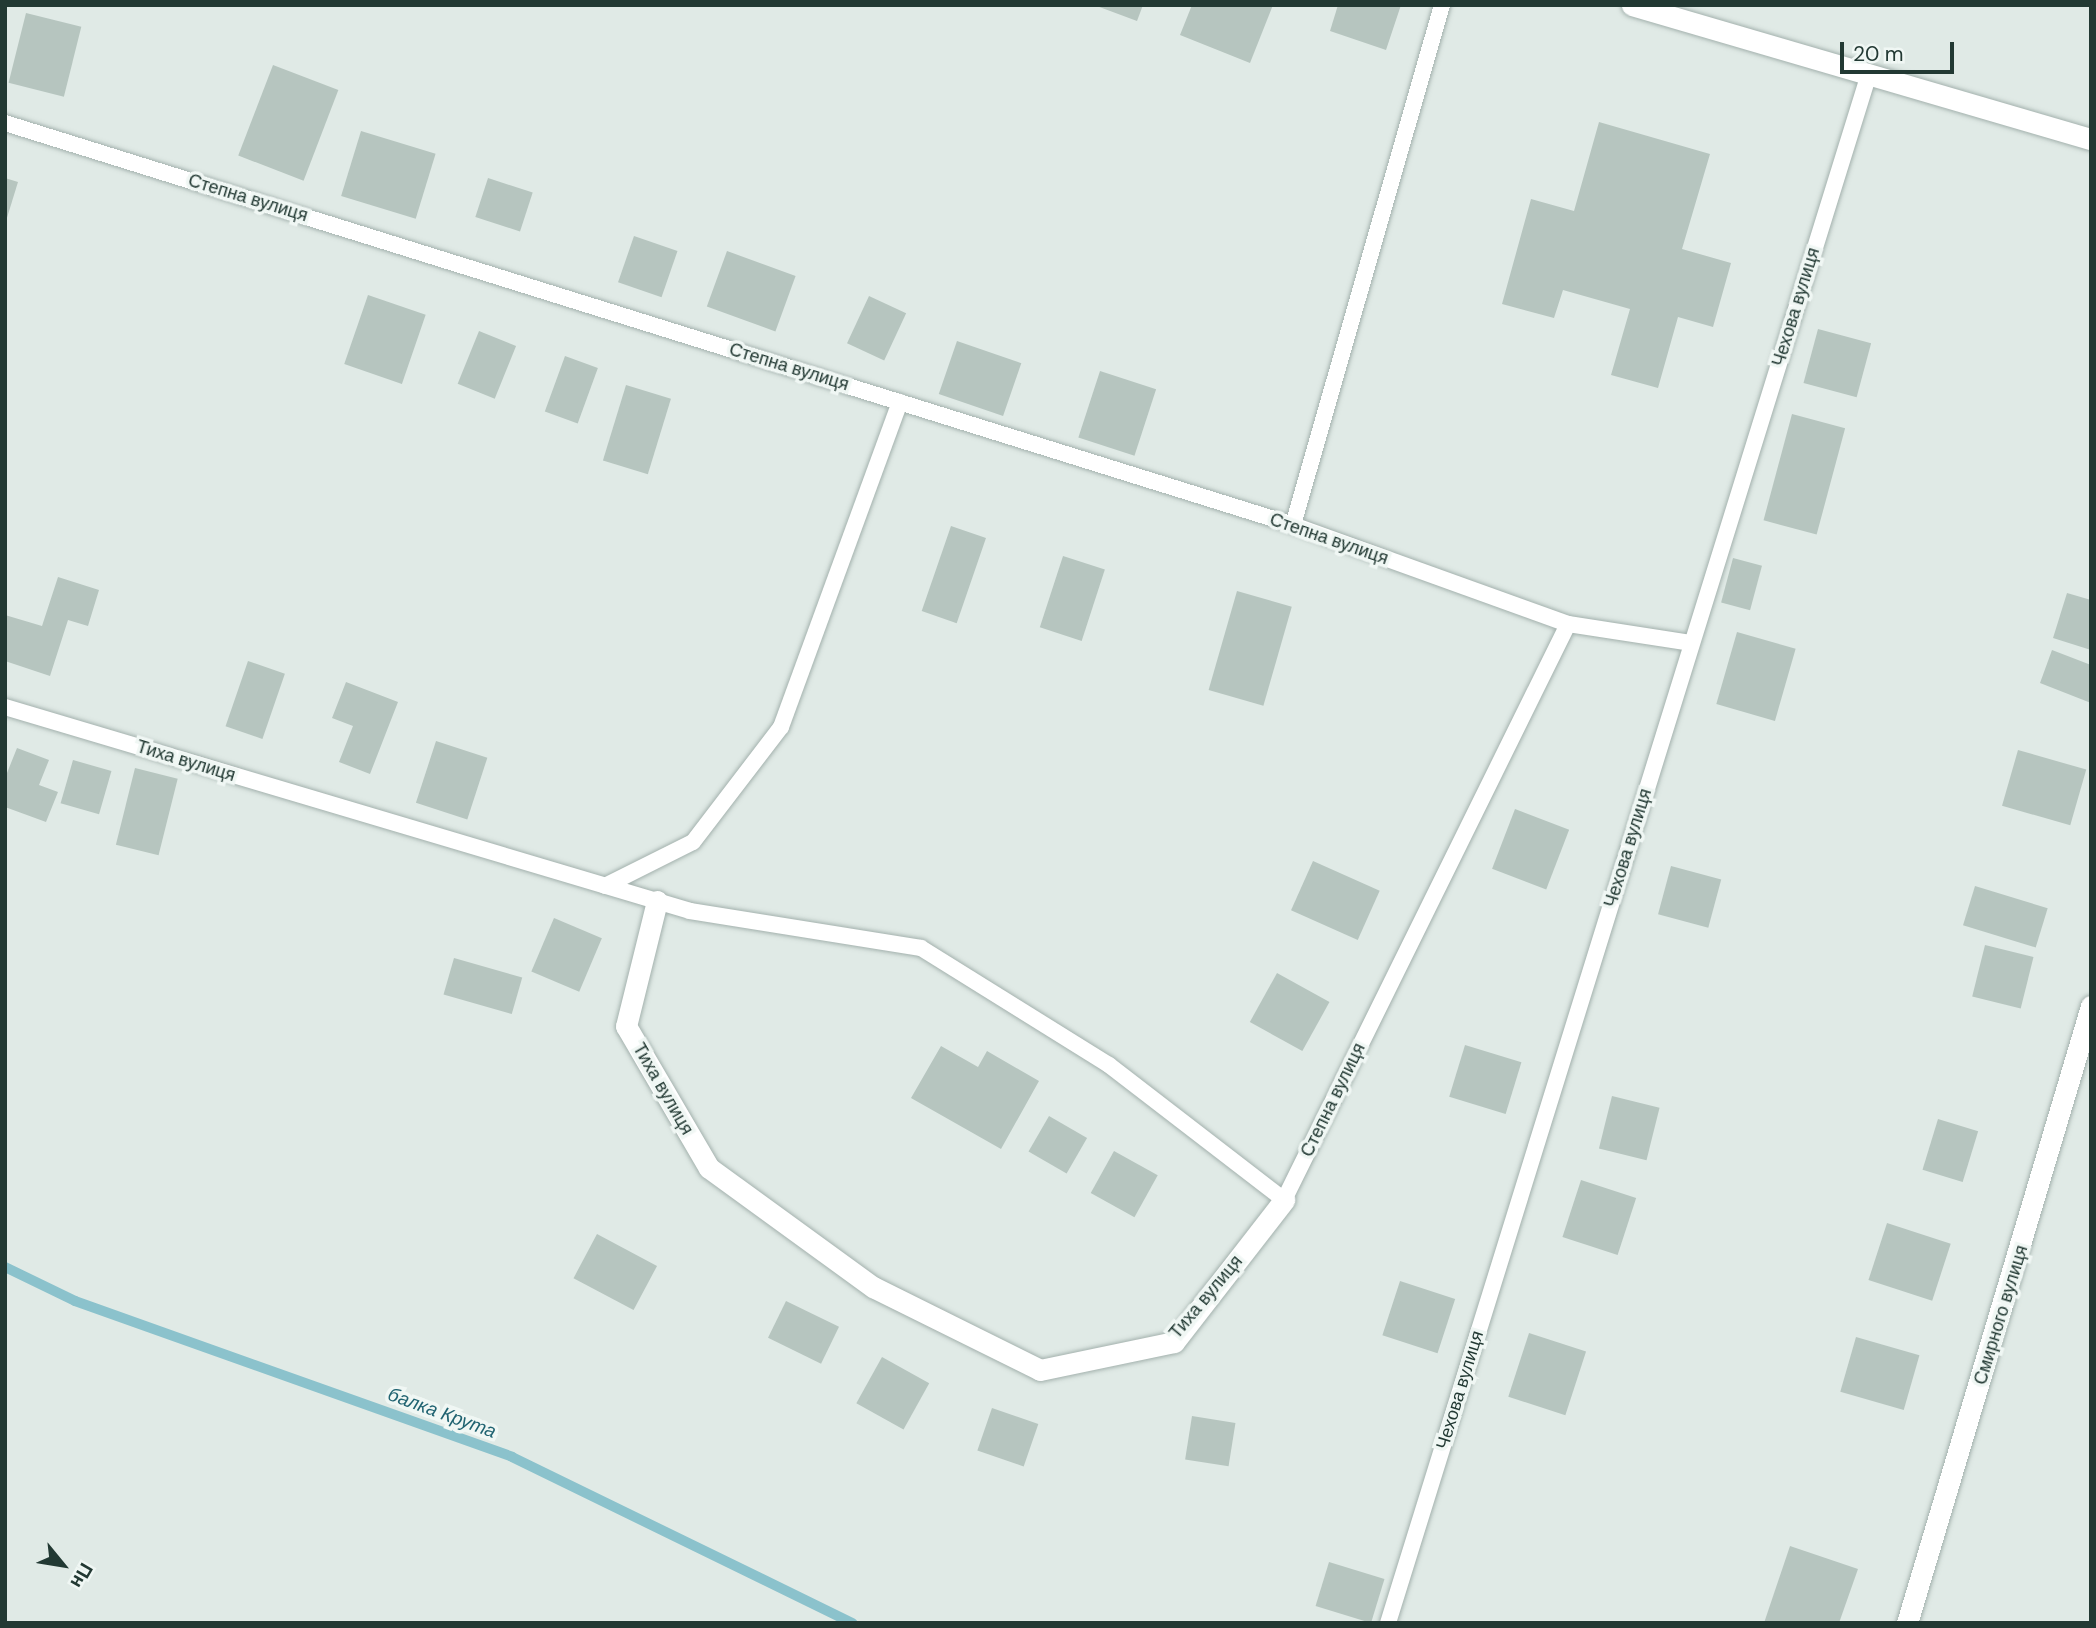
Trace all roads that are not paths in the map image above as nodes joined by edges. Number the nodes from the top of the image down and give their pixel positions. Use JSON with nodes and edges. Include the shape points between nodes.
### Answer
{"nodes":[{"id":1,"x":1442,"y":5,"type":"edge"},
{"id":2,"x":1632,"y":5,"type":"edge"},
{"id":3,"x":1868,"y":74,"type":"junction"},
{"id":4,"x":5,"y":122,"type":"edge"},
{"id":5,"x":2091,"y":138,"type":"edge"},
{"id":6,"x":900,"y":402,"type":"junction"},
{"id":7,"x":1293,"y":525,"type":"junction"},
{"id":8,"x":1569,"y":624,"type":"junction"},
{"id":9,"x":1691,"y":643,"type":"junction"},
{"id":10,"x":5,"y":707,"type":"edge"},
{"id":11,"x":605,"y":886,"type":"junction"},
{"id":12,"x":657,"y":901,"type":"junction"},
{"id":13,"x":2091,"y":1006,"type":"edge"},
{"id":14,"x":1284,"y":1200,"type":"junction"},
{"id":15,"x":1388,"y":1623,"type":"edge"},
{"id":16,"x":1907,"y":1623,"type":"edge"}],
"edges":[{"from":1,"to":7,"type":"lane"},
{"from":2,"to":3,"type":"street"},
{"from":3,"to":5,"type":"street"},
{"from":3,"to":9,"type":"lane","name":"Чехова вулиця"},
{"from":4,"to":6,"type":"lane","name":"Степна вулиця"},
{"from":6,"to":7,"type":"lane","name":"Степна вулиця"},
{"from":6,"to":11,"type":"lane","via":[[780,727],[693,842]]},
{"from":7,"to":8,"type":"lane","name":"Степна вулиця"},
{"from":8,"to":9,"type":"lane","name":"Степна вулиця"},
{"from":8,"to":14,"type":"lane","name":"Степна вулиця"},
{"from":9,"to":15,"type":"lane","name":"Чехова вулиця"},
{"from":10,"to":11,"type":"lane","name":"Тиха вулиця"},
{"from":11,"to":12,"type":"lane","name":"Тиха вулиця"},
{"from":12,"to":14,"type":"lane","via":[[922,948],[1110,1065]]},
{"from":12,"to":14,"type":"street","name":"Тиха вулиця","via":[[626,1026],[709,1168],[873,1287],[1040,1370],[1174,1342]]},
{"from":13,"to":16,"type":"street","name":"Смирного вулиця"}]}
